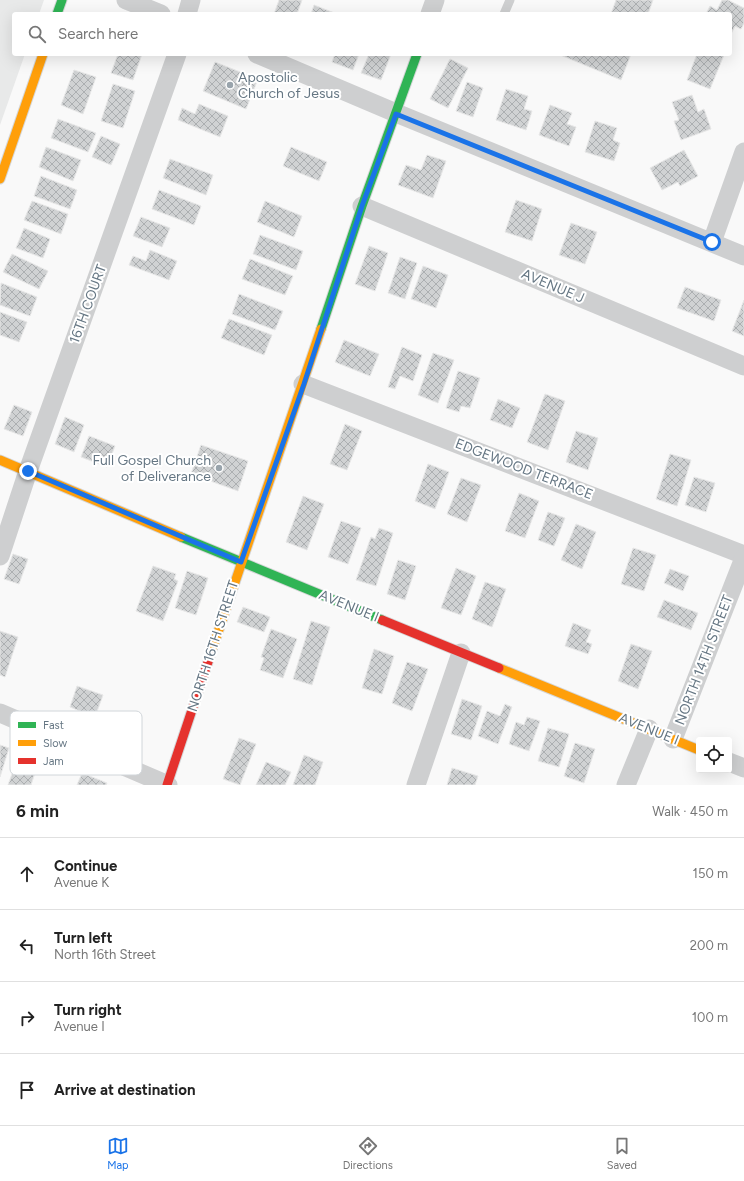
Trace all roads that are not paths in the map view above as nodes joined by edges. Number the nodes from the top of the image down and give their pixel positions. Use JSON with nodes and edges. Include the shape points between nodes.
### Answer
{"nodes":[{"id":1,"x":62,"y":0,"type":"edge"},
{"id":2,"x":126,"y":0,"type":"edge"},
{"id":3,"x":191,"y":0,"type":"edge"},
{"id":4,"x":435,"y":0,"type":"edge"},
{"id":5,"x":510,"y":0,"type":"edge"},
{"id":6,"x":58,"y":12,"type":"edge"},
{"id":7,"x":156,"y":12,"type":"edge"},
{"id":8,"x":188,"y":12,"type":"edge"},
{"id":9,"x":431,"y":12,"type":"edge"},
{"id":10,"x":505,"y":12,"type":"edge"},
{"id":11,"x":43,"y":56,"type":"edge"},
{"id":12,"x":176,"y":56,"type":"edge"},
{"id":13,"x":262,"y":56,"type":"edge"},
{"id":14,"x":416,"y":56,"type":"edge"},
{"id":15,"x":396,"y":114,"type":"junction"},
{"id":16,"x":744,"y":152,"type":"edge"},
{"id":17,"x":0,"y":179,"type":"edge"},
{"id":18,"x":362,"y":206,"type":"junction"},
{"id":19,"x":712,"y":242,"type":"junction"},
{"id":20,"x":744,"y":256,"type":"edge"},
{"id":21,"x":744,"y":366,"type":"edge"},
{"id":22,"x":304,"y":384,"type":"junction"},
{"id":23,"x":0,"y":460,"type":"edge"},
{"id":24,"x":28,"y":471,"type":"junction"},
{"id":25,"x":744,"y":555,"type":"edge"},
{"id":26,"x":0,"y":556,"type":"edge"},
{"id":27,"x":744,"y":558,"type":"edge"},
{"id":28,"x":241,"y":562,"type":"junction"},
{"id":29,"x":461,"y":653,"type":"junction"},
{"id":30,"x":0,"y":713,"type":"edge"},
{"id":31,"x":10,"y":717,"type":"edge"},
{"id":32,"x":649,"y":729,"type":"junction"},
{"id":33,"x":673,"y":739,"type":"junction"},
{"id":34,"x":696,"y":749,"type":"edge"},
{"id":35,"x":732,"y":763,"type":"edge"},
{"id":36,"x":744,"y":768,"type":"edge"},
{"id":37,"x":142,"y":774,"type":"edge"},
{"id":38,"x":168,"y":785,"type":"edge"},
{"id":39,"x":416,"y":785,"type":"edge"},
{"id":40,"x":626,"y":785,"type":"edge"}],
"edges":[{"from":1,"to":6,"type":"street"},
{"from":2,"to":7,"type":"street"},
{"from":3,"to":8,"type":"street"},
{"from":4,"to":9,"type":"street"},
{"from":5,"to":10,"type":"lane"},
{"from":11,"to":17,"type":"street"},
{"from":12,"to":24,"type":"street","name":"16TH COURT"},
{"from":13,"to":15,"type":"street"},
{"from":14,"to":15,"type":"street","name":"NORTH 16TH STREET"},
{"from":15,"to":18,"type":"street","name":"NORTH 16TH STREET"},
{"from":15,"to":19,"type":"street"},
{"from":16,"to":19,"type":"street"},
{"from":18,"to":21,"type":"street","name":"AVENUE J"},
{"from":18,"to":22,"type":"street","name":"NORTH 16TH STREET"},
{"from":19,"to":20,"type":"street"},
{"from":22,"to":25,"type":"street","name":"EDGEWOOD TERRACE"},
{"from":22,"to":28,"type":"street","name":"NORTH 16TH STREET"},
{"from":23,"to":24,"type":"street","name":"AVENUE I"},
{"from":24,"to":26,"type":"street","name":"16TH COURT"},
{"from":24,"to":28,"type":"street","name":"AVENUE I"},
{"from":27,"to":33,"type":"street","name":"NORTH 14TH STREET"},
{"from":28,"to":29,"type":"street","name":"AVENUE I"},
{"from":28,"to":38,"type":"street","name":"NORTH 16TH STREET"},
{"from":29,"to":32,"type":"street","name":"AVENUE I"},
{"from":29,"to":39,"type":"street"},
{"from":30,"to":31,"type":"street"},
{"from":32,"to":33,"type":"street","name":"AVENUE I"},
{"from":32,"to":40,"type":"street"},
{"from":33,"to":34,"type":"street","name":"AVENUE I"},
{"from":35,"to":36,"type":"street"},
{"from":37,"to":38,"type":"street"}]}
